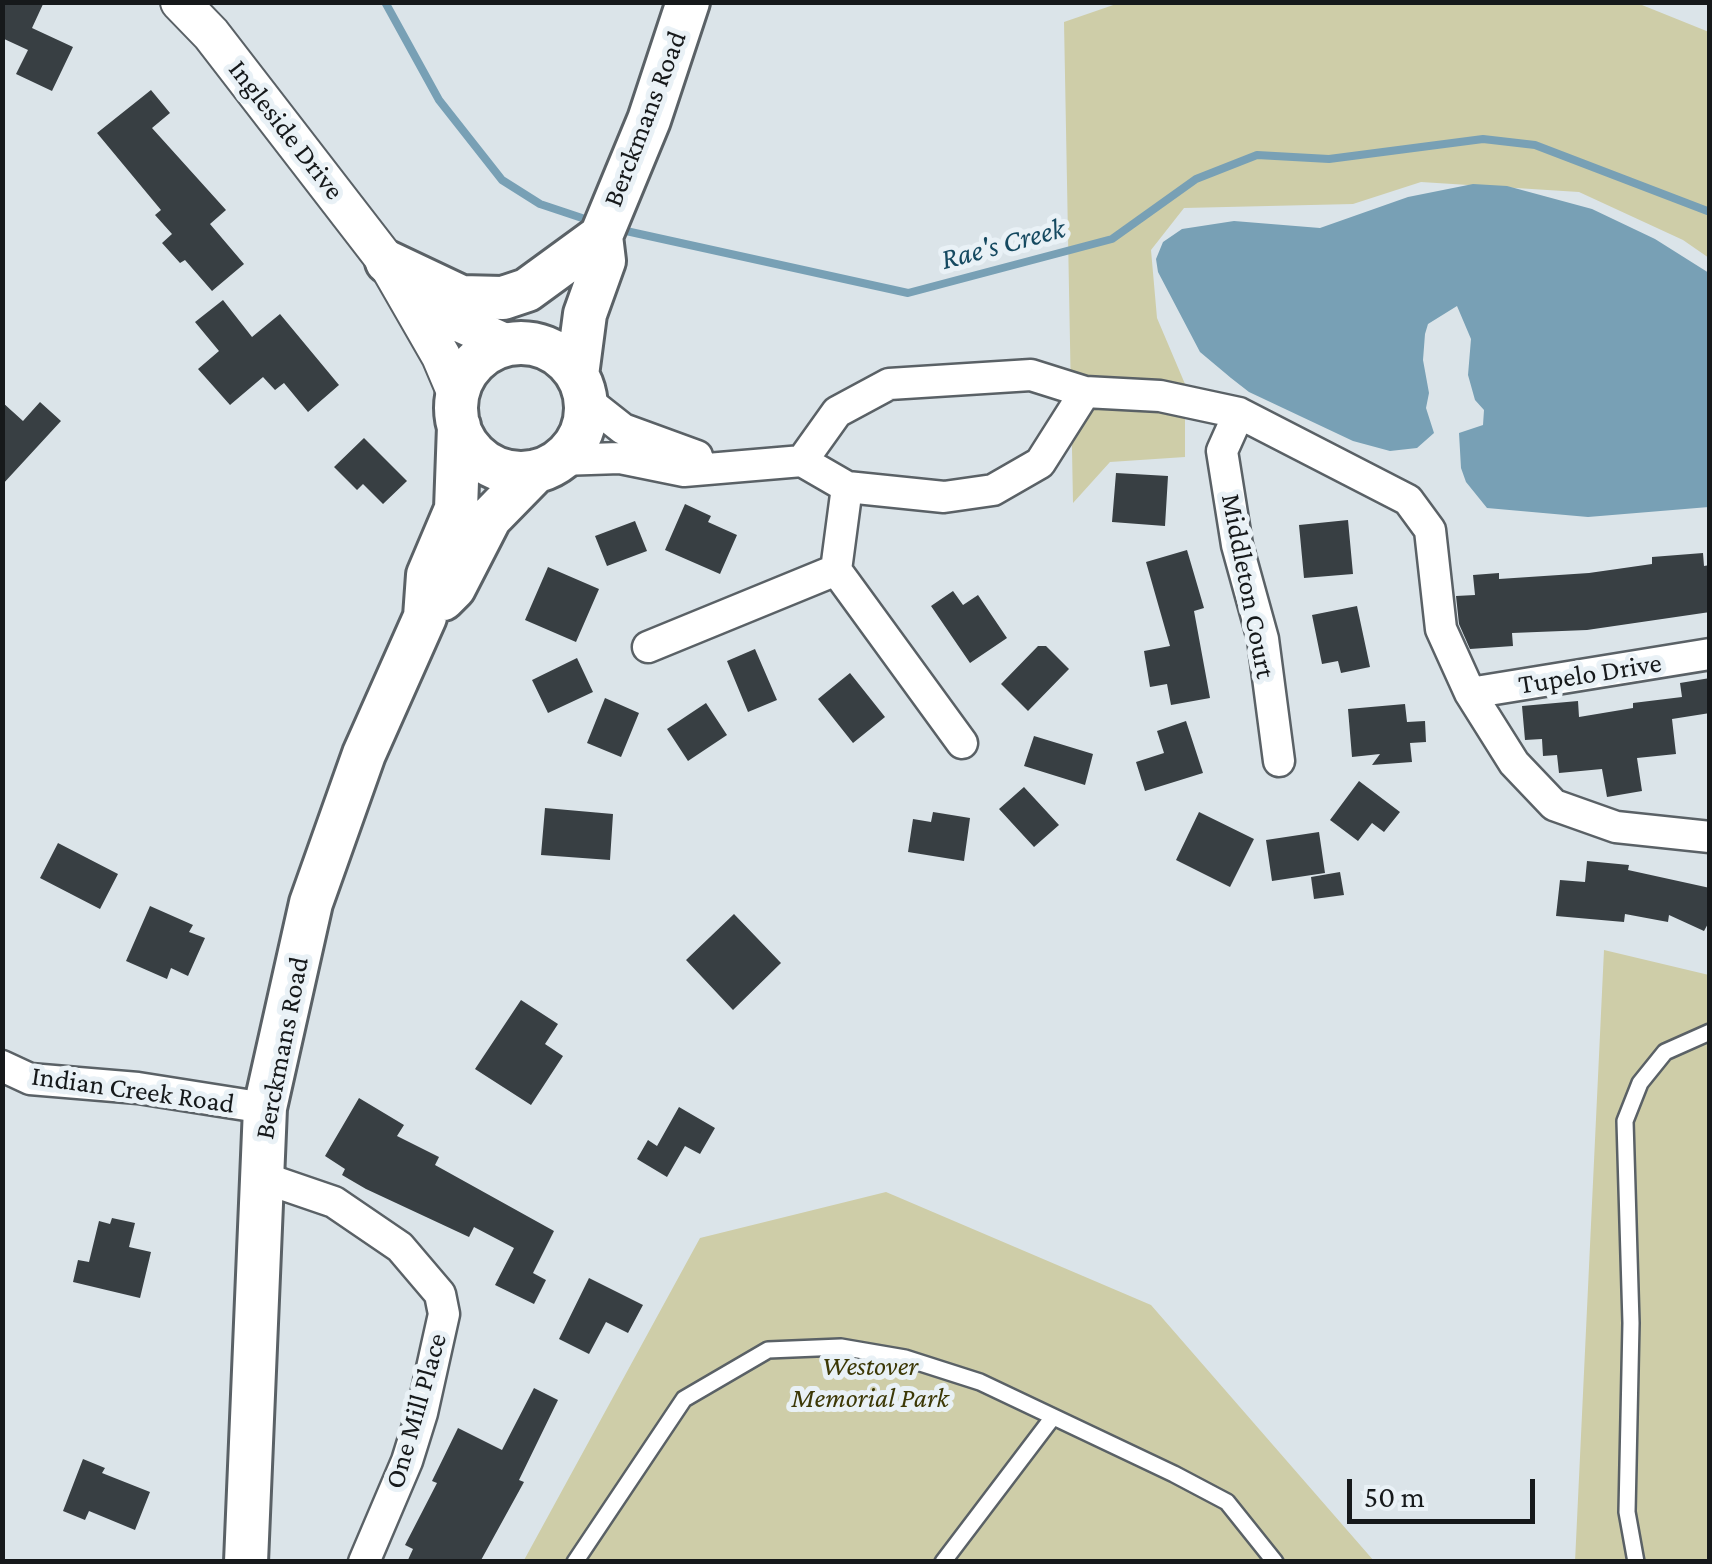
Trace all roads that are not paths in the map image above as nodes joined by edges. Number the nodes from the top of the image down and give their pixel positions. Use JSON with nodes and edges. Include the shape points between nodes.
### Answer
{"nodes":[{"id":1,"x":180,"y":2,"type":"edge"},
{"id":2,"x":688,"y":2,"type":"edge"},
{"id":3,"x":590,"y":242,"type":"junction"},
{"id":4,"x":386,"y":262,"type":"junction"},
{"id":5,"x":511,"y":344,"type":"junction"},
{"id":6,"x":581,"y":387,"type":"junction"},
{"id":7,"x":1085,"y":392,"type":"junction"},
{"id":8,"x":458,"y":411,"type":"junction"},
{"id":9,"x":1238,"y":413,"type":"junction"},
{"id":10,"x":802,"y":461,"type":"junction"},
{"id":11,"x":548,"y":465,"type":"junction"},
{"id":12,"x":724,"y":465,"type":"junction"},
{"id":13,"x":848,"y":487,"type":"junction"},
{"id":14,"x":836,"y":570,"type":"junction"},
{"id":15,"x":425,"y":617,"type":"junction"},
{"id":16,"x":648,"y":647,"type":"dead end"},
{"id":17,"x":1710,"y":654,"type":"edge"},
{"id":18,"x":1470,"y":693,"type":"junction"},
{"id":19,"x":962,"y":744,"type":"dead end"},
{"id":20,"x":1279,"y":761,"type":"dead end"},
{"id":21,"x":1710,"y":837,"type":"edge"},
{"id":22,"x":1710,"y":1032,"type":"edge"},
{"id":23,"x":2,"y":1066,"type":"edge"},
{"id":24,"x":265,"y":1108,"type":"junction"},
{"id":25,"x":261,"y":1176,"type":"junction"},
{"id":26,"x":1053,"y":1417,"type":"junction"},
{"id":27,"x":246,"y":1562,"type":"edge"},
{"id":28,"x":364,"y":1562,"type":"edge"},
{"id":29,"x":575,"y":1562,"type":"edge"},
{"id":30,"x":943,"y":1562,"type":"edge"},
{"id":31,"x":1274,"y":1562,"type":"edge"},
{"id":32,"x":1636,"y":1562,"type":"edge"}],
"edges":[{"from":1,"to":4,"type":"street","name":"Ingleside Drive"},
{"from":2,"to":3,"type":"main road","name":"Berckmans Road","via":[[649,120]]},
{"from":3,"to":4,"type":"main road","via":[[526,290],[484,300],[440,290]]},
{"from":3,"to":5,"type":"main road","name":"Berckmans Road","via":[[543,315]]},
{"from":3,"to":6,"type":"main road","name":"Berckmans Road","via":[[604,261],[585,314]]},
{"from":4,"to":5,"type":"street","name":"Ingleside Drive","via":[[441,314]]},
{"from":4,"to":8,"type":"street","name":"Ingleside Drive","via":[[442,356]]},
{"from":5,"to":6,"type":"main road","via":[[551,350]]},
{"from":5,"to":8,"type":"main road","via":[[486,352],[470,367]]},
{"from":6,"to":11,"type":"main road","via":[[584,427]]},
{"from":6,"to":12,"type":"street","via":[[623,429]]},
{"from":7,"to":9,"type":"street","via":[[1160,396]]},
{"from":7,"to":10,"type":"street","via":[[1031,375],[890,384],[837,412]]},
{"from":7,"to":13,"type":"street","via":[[1040,462],[993,490],[944,497]]},
{"from":8,"to":11,"type":"main road","via":[[482,460],[500,469]]},
{"from":8,"to":15,"type":"main road","name":"Berckmans Road","via":[[456,508],[428,575]]},
{"from":9,"to":18,"type":"street","via":[[1408,500],[1430,530],[1440,629]]},
{"from":9,"to":20,"type":"street","name":"Middleton Court","via":[[1222,451],[1237,544],[1263,639]]},
{"from":10,"to":12,"type":"street"},
{"from":10,"to":13,"type":"street"},
{"from":11,"to":12,"type":"street","via":[[620,458],[684,471]]},
{"from":11,"to":15,"type":"main road","name":"Berckmans Road","via":[[490,518],[454,588]]},
{"from":13,"to":14,"type":"street"},
{"from":14,"to":16,"type":"street"},
{"from":14,"to":19,"type":"street"},
{"from":15,"to":24,"type":"main road","name":"Berckmans Road","via":[[364,754],[312,903]]},
{"from":17,"to":18,"type":"street","name":"Tupelo Drive"},
{"from":18,"to":21,"type":"street","via":[[1514,763],[1554,805],[1616,827]]},
{"from":22,"to":32,"type":"lane","via":[[1665,1052],[1640,1083],[1625,1121],[1632,1324],[1627,1512]]},
{"from":23,"to":24,"type":"street","name":"Indian Creek Road","via":[[30,1079]]},
{"from":24,"to":25,"type":"main road","name":"Berckmans Road"},
{"from":25,"to":27,"type":"main road","name":"Berckmans Road"},
{"from":25,"to":28,"type":"street","name":"One Mill Place","via":[[334,1202],[400,1247],[440,1294],[444,1314],[422,1414]]},
{"from":26,"to":29,"type":"lane","via":[[980,1382],[905,1358],[842,1347],[768,1350],[684,1399]]},
{"from":26,"to":30,"type":"lane"},
{"from":26,"to":31,"type":"lane","via":[[1227,1502]]}]}
